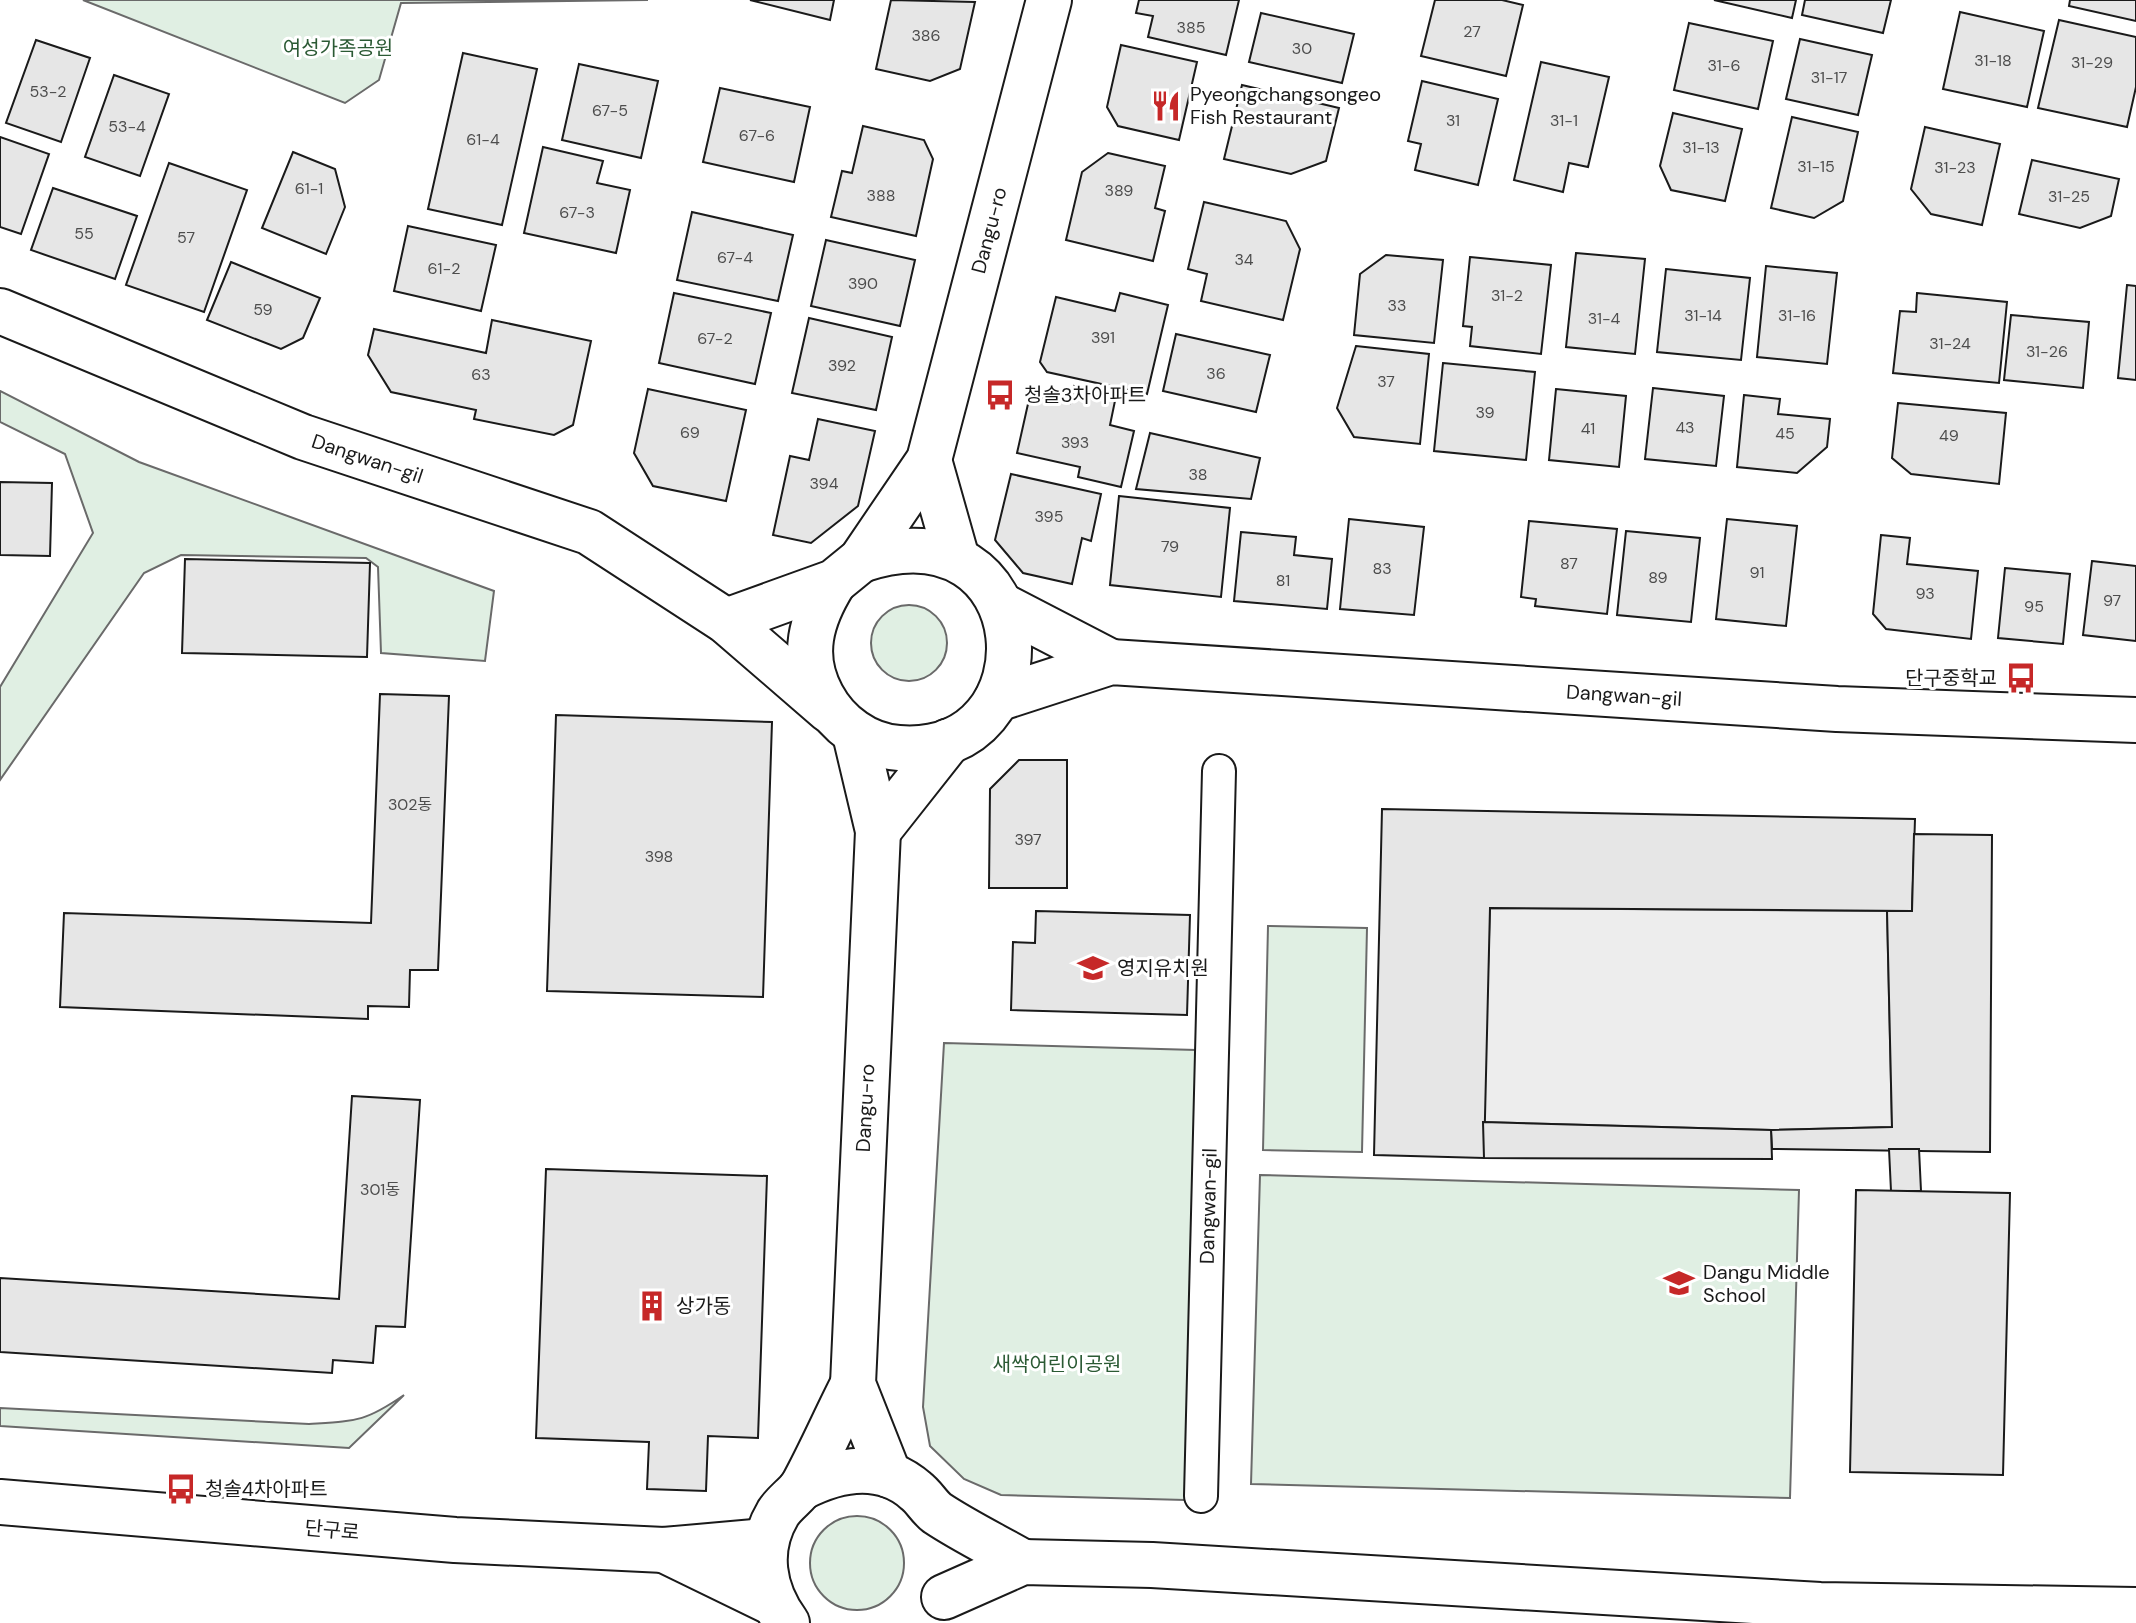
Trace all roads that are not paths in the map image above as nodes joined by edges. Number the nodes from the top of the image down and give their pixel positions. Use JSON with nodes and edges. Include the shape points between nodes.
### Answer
{"nodes":[{"id":1,"x":1049,"y":0,"type":"edge"},
{"id":2,"x":0,"y":311,"type":"edge"},
{"id":3,"x":929,"y":460,"type":"junction"},
{"id":4,"x":957,"y":559,"type":"junction"},
{"id":5,"x":847,"y":571,"type":"junction"},
{"id":6,"x":1001,"y":605,"type":"junction"},
{"id":7,"x":726,"y":621,"type":"junction"},
{"id":8,"x":1111,"y":662,"type":"junction"},
{"id":9,"x":997,"y":699,"type":"junction"},
{"id":10,"x":2136,"y":720,"type":"edge"},
{"id":11,"x":842,"y":722,"type":"junction"},
{"id":12,"x":949,"y":741,"type":"junction"},
{"id":13,"x":1219,"y":771,"type":"dead end"},
{"id":14,"x":878,"y":831,"type":"junction"},
{"id":15,"x":853,"y":1384,"type":"junction"},
{"id":16,"x":889,"y":1475,"type":"junction"},
{"id":17,"x":801,"y":1488,"type":"junction"},
{"id":18,"x":1201,"y":1496,"type":"dead end"},
{"id":19,"x":0,"y":1502,"type":"edge"},
{"id":20,"x":935,"y":1511,"type":"junction"},
{"id":21,"x":766,"y":1541,"type":"junction"},
{"id":22,"x":664,"y":1550,"type":"junction"},
{"id":23,"x":1023,"y":1562,"type":"junction"},
{"id":24,"x":936,"y":1610,"type":"edge"},
{"id":25,"x":2136,"y":1610,"type":"edge"},
{"id":26,"x":780,"y":1613,"type":"edge"}],
"edges":[{"from":1,"to":3,"type":"street","name":"Dangu-ro"},
{"from":2,"to":7,"type":"street","name":"Dangwan-gil","via":[[303,437],[589,532]]},
{"from":3,"to":4,"type":"street"},
{"from":3,"to":5,"type":"street"},
{"from":4,"to":5,"type":"street","via":[[926,549],[894,549]]},
{"from":4,"to":6,"type":"street","via":[[983,579]]},
{"from":5,"to":7,"type":"street"},
{"from":5,"to":11,"type":"street","via":[[816,612],[808,646],[813,680]]},
{"from":6,"to":8,"type":"street"},
{"from":6,"to":9,"type":"street","via":[[1010,637],[1009,669]]},
{"from":7,"to":11,"type":"street","name":"Dangwan-gil"},
{"from":8,"to":9,"type":"street"},
{"from":8,"to":10,"type":"street","name":"Dangwan-gil","via":[[1837,709]]},
{"from":9,"to":12,"type":"street","via":[[976,724]]},
{"from":11,"to":12,"type":"street","via":[[885,747],[917,749]]},
{"from":11,"to":14,"type":"street","name":"Dangu-ro"},
{"from":12,"to":14,"type":"street"},
{"from":13,"to":18,"type":"street","name":"Dangwan-gil"},
{"from":14,"to":15,"type":"street","name":"Dangu-ro"},
{"from":15,"to":16,"type":"street"},
{"from":15,"to":17,"type":"street"},
{"from":16,"to":17,"type":"street","via":[[859,1469],[829,1474]]},
{"from":16,"to":20,"type":"street","via":[[915,1489]]},
{"from":17,"to":21,"type":"street","via":[[779,1512]]},
{"from":19,"to":22,"type":"street","name":"단구로","via":[[455,1540]]},
{"from":20,"to":23,"type":"street"},
{"from":20,"to":24,"type":"street","via":[[947,1539],[950,1568]]},
{"from":21,"to":22,"type":"street","name":"단구로"},
{"from":21,"to":26,"type":"street","via":[[764,1573]]},
{"from":22,"to":26,"type":"street"},
{"from":23,"to":24,"type":"street"},
{"from":23,"to":25,"type":"street","via":[[1820,1605]]}]}
